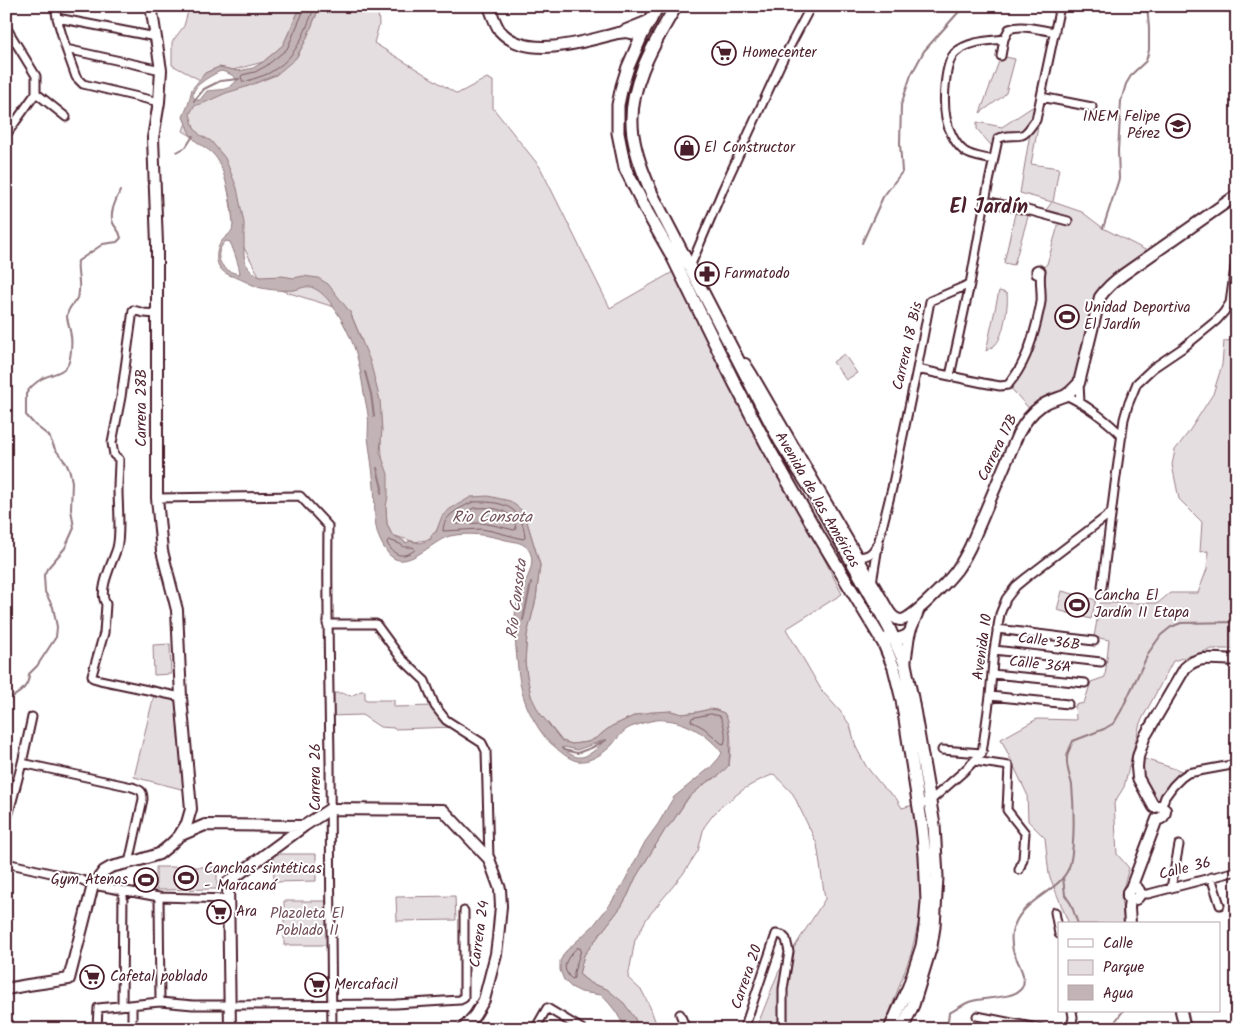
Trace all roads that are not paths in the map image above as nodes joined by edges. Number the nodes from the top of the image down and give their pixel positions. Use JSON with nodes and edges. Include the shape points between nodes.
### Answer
{"nodes":[{"id":1,"x":55,"y":6,"type":"edge"},
{"id":2,"x":489,"y":6,"type":"edge"},
{"id":3,"x":658,"y":6,"type":"edge"},
{"id":4,"x":676,"y":6,"type":"edge"},
{"id":5,"x":811,"y":6,"type":"edge"},
{"id":6,"x":1060,"y":6,"type":"edge"},
{"id":7,"x":149,"y":7,"type":"edge"},
{"id":8,"x":57,"y":18,"type":"junction"},
{"id":9,"x":650,"y":20,"type":"junction"},
{"id":10,"x":6,"y":27,"type":"edge"},
{"id":11,"x":1055,"y":32,"type":"junction"},
{"id":12,"x":618,"y":33,"type":"junction"},
{"id":13,"x":642,"y":35,"type":"junction"},
{"id":14,"x":156,"y":37,"type":"junction"},
{"id":15,"x":1004,"y":39,"type":"junction"},
{"id":16,"x":66,"y":49,"type":"junction"},
{"id":17,"x":1001,"y":56,"type":"dead end"},
{"id":18,"x":161,"y":70,"type":"junction"},
{"id":19,"x":36,"y":93,"type":"junction"},
{"id":20,"x":1041,"y":97,"type":"junction"},
{"id":21,"x":159,"y":102,"type":"junction"},
{"id":22,"x":1092,"y":107,"type":"dead end"},
{"id":23,"x":66,"y":116,"type":"dead end"},
{"id":24,"x":6,"y":135,"type":"edge"},
{"id":25,"x":993,"y":160,"type":"junction"},
{"id":26,"x":1237,"y":195,"type":"edge"},
{"id":27,"x":985,"y":201,"type":"junction"},
{"id":28,"x":1068,"y":221,"type":"dead end"},
{"id":29,"x":1237,"y":253,"type":"edge"},
{"id":30,"x":671,"y":254,"type":"junction"},
{"id":31,"x":690,"y":267,"type":"junction"},
{"id":32,"x":1040,"y":275,"type":"dead end"},
{"id":33,"x":970,"y":284,"type":"junction"},
{"id":34,"x":156,"y":314,"type":"junction"},
{"id":35,"x":727,"y":338,"type":"junction"},
{"id":36,"x":917,"y":369,"type":"junction"},
{"id":37,"x":950,"y":376,"type":"junction"},
{"id":38,"x":1079,"y":383,"type":"junction"},
{"id":39,"x":1065,"y":395,"type":"junction"},
{"id":40,"x":1080,"y":403,"type":"junction"},
{"id":41,"x":1124,"y":419,"type":"junction"},
{"id":42,"x":1107,"y":423,"type":"junction"},
{"id":43,"x":1122,"y":436,"type":"junction"},
{"id":44,"x":793,"y":490,"type":"junction"},
{"id":45,"x":157,"y":498,"type":"junction"},
{"id":46,"x":1111,"y":513,"type":"junction"},
{"id":47,"x":879,"y":540,"type":"junction"},
{"id":48,"x":846,"y":551,"type":"junction"},
{"id":49,"x":857,"y":556,"type":"junction"},
{"id":50,"x":872,"y":583,"type":"junction"},
{"id":51,"x":1102,"y":587,"type":"dead end"},
{"id":52,"x":872,"y":597,"type":"junction"},
{"id":53,"x":860,"y":604,"type":"junction"},
{"id":54,"x":920,"y":608,"type":"junction"},
{"id":55,"x":327,"y":624,"type":"junction"},
{"id":56,"x":997,"y":629,"type":"junction"},
{"id":57,"x":909,"y":634,"type":"junction"},
{"id":58,"x":894,"y":639,"type":"junction"},
{"id":59,"x":1094,"y":641,"type":"dead end"},
{"id":60,"x":994,"y":650,"type":"junction"},
{"id":61,"x":1237,"y":659,"type":"edge"},
{"id":62,"x":1100,"y":662,"type":"dead end"},
{"id":63,"x":905,"y":664,"type":"junction"},
{"id":64,"x":992,"y":674,"type":"junction"},
{"id":65,"x":1085,"y":683,"type":"dead end"},
{"id":66,"x":990,"y":696,"type":"junction"},
{"id":67,"x":181,"y":697,"type":"junction"},
{"id":68,"x":1068,"y":704,"type":"dead end"},
{"id":69,"x":32,"y":717,"type":"dead end"},
{"id":70,"x":942,"y":750,"type":"dead end"},
{"id":71,"x":982,"y":753,"type":"junction"},
{"id":72,"x":974,"y":761,"type":"junction"},
{"id":73,"x":22,"y":763,"type":"junction"},
{"id":74,"x":1237,"y":764,"type":"edge"},
{"id":75,"x":924,"y":803,"type":"junction"},
{"id":76,"x":1158,"y":806,"type":"junction"},
{"id":77,"x":191,"y":809,"type":"junction"},
{"id":78,"x":330,"y":809,"type":"junction"},
{"id":79,"x":6,"y":824,"type":"edge"},
{"id":80,"x":205,"y":825,"type":"junction"},
{"id":81,"x":304,"y":826,"type":"junction"},
{"id":82,"x":179,"y":836,"type":"junction"},
{"id":83,"x":1180,"y":845,"type":"dead end"},
{"id":84,"x":489,"y":859,"type":"junction"},
{"id":85,"x":6,"y":863,"type":"edge"},
{"id":86,"x":129,"y":863,"type":"junction"},
{"id":87,"x":1019,"y":870,"type":"dead end"},
{"id":88,"x":1237,"y":871,"type":"edge"},
{"id":89,"x":1212,"y":878,"type":"junction"},
{"id":90,"x":93,"y":885,"type":"junction"},
{"id":91,"x":1171,"y":888,"type":"junction"},
{"id":92,"x":123,"y":891,"type":"junction"},
{"id":93,"x":1134,"y":893,"type":"junction"},
{"id":94,"x":159,"y":897,"type":"junction"},
{"id":95,"x":228,"y":898,"type":"junction"},
{"id":96,"x":1220,"y":905,"type":"dead end"},
{"id":97,"x":464,"y":911,"type":"dead end"},
{"id":98,"x":1055,"y":912,"type":"dead end"},
{"id":99,"x":1130,"y":922,"type":"edge"},
{"id":100,"x":1058,"y":928,"type":"edge"},
{"id":101,"x":6,"y":989,"type":"edge"},
{"id":102,"x":160,"y":1002,"type":"junction"},
{"id":103,"x":331,"y":1004,"type":"junction"},
{"id":104,"x":122,"y":1005,"type":"junction"},
{"id":105,"x":132,"y":1005,"type":"junction"},
{"id":106,"x":230,"y":1005,"type":"junction"},
{"id":107,"x":1181,"y":1012,"type":"edge"},
{"id":108,"x":1074,"y":1013,"type":"edge"},
{"id":109,"x":680,"y":1014,"type":"dead end"},
{"id":110,"x":977,"y":1016,"type":"dead end"},
{"id":111,"x":97,"y":1029,"type":"edge"},
{"id":112,"x":132,"y":1029,"type":"edge"},
{"id":113,"x":230,"y":1029,"type":"edge"},
{"id":114,"x":332,"y":1029,"type":"edge"},
{"id":115,"x":463,"y":1029,"type":"edge"},
{"id":116,"x":535,"y":1029,"type":"edge"},
{"id":117,"x":582,"y":1029,"type":"edge"},
{"id":118,"x":686,"y":1029,"type":"edge"},
{"id":119,"x":744,"y":1029,"type":"edge"},
{"id":120,"x":783,"y":1029,"type":"edge"},
{"id":121,"x":890,"y":1029,"type":"edge"},
{"id":122,"x":902,"y":1029,"type":"edge"},
{"id":123,"x":1042,"y":1029,"type":"edge"},
{"id":124,"x":1071,"y":1029,"type":"edge"},
{"id":125,"x":1185,"y":1029,"type":"edge"}],
"edges":[{"from":1,"to":8,"type":"street"},
{"from":2,"to":12,"type":"street","via":[[498,29],[520,44],[564,46]]},
{"from":3,"to":9,"type":"main road","name":"Avenida de las Américas"},
{"from":4,"to":31,"type":"main road","name":"Avenida de las Américas","via":[[635,90],[633,134],[652,194]]},
{"from":5,"to":31,"type":"street","via":[[723,188]]},
{"from":6,"to":11,"type":"street"},
{"from":7,"to":14,"type":"street","name":"Carrera 28B"},
{"from":8,"to":14,"type":"street"},
{"from":8,"to":16,"type":"street"},
{"from":9,"to":12,"type":"street"},
{"from":9,"to":13,"type":"main road","name":"Avenida de las Américas"},
{"from":10,"to":19,"type":"street","via":[[36,76]]},
{"from":11,"to":15,"type":"street","via":[[1015,27],[1009,29]]},
{"from":11,"to":20,"type":"street"},
{"from":12,"to":13,"type":"street"},
{"from":13,"to":30,"type":"main road","name":"Avenida de las Américas","via":[[622,86],[618,133],[625,168]]},
{"from":14,"to":18,"type":"street","name":"Carrera 28B"},
{"from":15,"to":17,"type":"street"},
{"from":15,"to":25,"type":"street","via":[[977,43],[956,52],[949,61],[946,76],[946,118],[956,143],[965,153]]},
{"from":16,"to":18,"type":"street"},
{"from":16,"to":21,"type":"street","via":[[76,77],[83,84]]},
{"from":18,"to":21,"type":"street","name":"Carrera 28B"},
{"from":19,"to":23,"type":"street"},
{"from":19,"to":24,"type":"street"},
{"from":20,"to":22,"type":"street"},
{"from":20,"to":25,"type":"street","via":[[1036,120],[1027,132],[998,139]]},
{"from":21,"to":34,"type":"street","name":"Carrera 28B","via":[[153,138]]},
{"from":25,"to":27,"type":"street"},
{"from":26,"to":38,"type":"street","via":[[1106,289],[1100,297]]},
{"from":27,"to":28,"type":"street"},
{"from":27,"to":33,"type":"street"},
{"from":29,"to":41,"type":"street","via":[[1230,303],[1224,312],[1137,383]]},
{"from":30,"to":31,"type":"main road","via":[[684,270]]},
{"from":30,"to":44,"type":"main road","name":"Avenida de las Américas","via":[[734,382]]},
{"from":31,"to":35,"type":"main road","name":"Avenida de las Américas"},
{"from":32,"to":37,"type":"street","via":[[1041,305],[1035,328],[1027,354],[1008,385]]},
{"from":33,"to":36,"type":"street","name":"Carrera 18 Bis","via":[[930,301]]},
{"from":33,"to":37,"type":"street"},
{"from":34,"to":45,"type":"street","name":"Carrera 28B"},
{"from":34,"to":67,"type":"street","via":[[132,310],[112,443],[114,455],[120,459],[118,546],[103,590],[106,604],[104,633],[92,676]]},
{"from":35,"to":48,"type":"main road","name":"Avenida de las Américas","via":[[780,441]]},
{"from":35,"to":49,"type":"street","name":"Carrera 18 Bis","via":[[752,375]]},
{"from":36,"to":37,"type":"street"},
{"from":36,"to":47,"type":"street","name":"Carrera 18 Bis"},
{"from":38,"to":39,"type":"street","name":"Carrera 17B"},
{"from":38,"to":40,"type":"street"},
{"from":39,"to":40,"type":"street"},
{"from":39,"to":54,"type":"street","name":"Carrera 17B","via":[[1043,405],[1024,422],[970,547],[955,572]]},
{"from":40,"to":42,"type":"street"},
{"from":41,"to":42,"type":"street"},
{"from":41,"to":43,"type":"street"},
{"from":42,"to":43,"type":"street"},
{"from":43,"to":46,"type":"street"},
{"from":44,"to":48,"type":"main road","via":[[801,487],[804,490]]},
{"from":44,"to":53,"type":"main road","name":"Avenida de las Américas"},
{"from":45,"to":55,"type":"street","name":"Carrera 26","via":[[300,496],[328,526]]},
{"from":45,"to":67,"type":"street","name":"Carrera 28B","via":[[162,551],[177,610]]},
{"from":46,"to":51,"type":"street"},
{"from":46,"to":56,"type":"street","name":"Avenida 10","via":[[1016,586],[1006,599]]},
{"from":47,"to":49,"type":"street","name":"Carrera 18 Bis","via":[[871,554]]},
{"from":47,"to":50,"type":"street","name":"Carrera 18 Bis"},
{"from":48,"to":49,"type":"street"},
{"from":48,"to":52,"type":"main road","name":"Avenida de las Américas"},
{"from":49,"to":50,"type":"street","name":"Carrera 18 Bis"},
{"from":50,"to":52,"type":"street","name":"Carrera 18 Bis"},
{"from":50,"to":54,"type":"street","name":"Carrera 17B","via":[[894,618],[906,619]]},
{"from":52,"to":58,"type":"main road","name":"Avenida de las Américas"},
{"from":53,"to":58,"type":"main road","via":[[868,610],[882,633]]},
{"from":53,"to":75,"type":"main road","name":"Avenida de las Américas","via":[[894,668]]},
{"from":54,"to":57,"type":"street","name":"Carrera 17B"},
{"from":55,"to":78,"type":"street","name":"Carrera 26"},
{"from":55,"to":84,"type":"street","via":[[376,624],[401,658],[425,681],[435,706],[446,720],[482,743],[486,751]]},
{"from":56,"to":59,"type":"street"},
{"from":56,"to":60,"type":"street","name":"Avenida 10"},
{"from":57,"to":58,"type":"main road"},
{"from":57,"to":63,"type":"street","name":"Carrera 17B"},
{"from":58,"to":63,"type":"main road","name":"Avenida de las Américas"},
{"from":60,"to":62,"type":"street","name":"Calle 36B"},
{"from":60,"to":64,"type":"street","name":"Avenida 10"},
{"from":61,"to":76,"type":"street","via":[[1211,658],[1191,662],[1144,738],[1138,757],[1138,778]]},
{"from":63,"to":75,"type":"main road","name":"Avenida de las Américas"},
{"from":64,"to":65,"type":"street","name":"Calle 36A"},
{"from":64,"to":66,"type":"street","name":"Avenida 10"},
{"from":66,"to":68,"type":"street"},
{"from":66,"to":71,"type":"street","name":"Avenida 10"},
{"from":67,"to":77,"type":"street","name":"Carrera 28B"},
{"from":69,"to":73,"type":"street"},
{"from":70,"to":71,"type":"street"},
{"from":71,"to":72,"type":"street"},
{"from":72,"to":75,"type":"street"},
{"from":72,"to":87,"type":"street","via":[[1009,766],[1007,810],[1025,833]]},
{"from":73,"to":79,"type":"street"},
{"from":73,"to":86,"type":"street","via":[[140,790],[143,799]]},
{"from":74,"to":76,"type":"street","via":[[1188,773]]},
{"from":75,"to":121,"type":"main road","name":"Avenida de las Américas","via":[[925,927],[909,986]]},
{"from":75,"to":122,"type":"main road","name":"Avenida de las Américas","via":[[934,826],[934,927],[928,960]]},
{"from":76,"to":93,"type":"street","name":"Calle 36","via":[[1165,810],[1164,816],[1157,819]]},
{"from":77,"to":80,"type":"street"},
{"from":77,"to":82,"type":"street","name":"Carrera 28B","via":[[188,823]]},
{"from":78,"to":81,"type":"street"},
{"from":78,"to":84,"type":"street","name":"Carrera 24","via":[[442,810]]},
{"from":78,"to":103,"type":"street","name":"Carrera 26"},
{"from":80,"to":81,"type":"street"},
{"from":80,"to":82,"type":"street"},
{"from":81,"to":95,"type":"street","via":[[228,882]]},
{"from":82,"to":86,"type":"street","via":[[158,854]]},
{"from":83,"to":91,"type":"street"},
{"from":84,"to":115,"type":"street","name":"Carrera 24","via":[[502,906],[496,954],[484,1000]]},
{"from":85,"to":90,"type":"street"},
{"from":86,"to":90,"type":"street","via":[[112,866]]},
{"from":88,"to":89,"type":"street","name":"Calle 36"},
{"from":89,"to":91,"type":"street","name":"Calle 36"},
{"from":89,"to":96,"type":"street"},
{"from":90,"to":92,"type":"street"},
{"from":90,"to":101,"type":"street","via":[[69,979]]},
{"from":91,"to":93,"type":"street","name":"Calle 36","via":[[1148,894]]},
{"from":92,"to":94,"type":"street"},
{"from":92,"to":104,"type":"street"},
{"from":93,"to":99,"type":"street","via":[[1129,908]]},
{"from":94,"to":95,"type":"street"},
{"from":94,"to":102,"type":"street"},
{"from":95,"to":106,"type":"street"},
{"from":97,"to":103,"type":"street","via":[[464,998],[427,1003]]},
{"from":98,"to":100,"type":"street"},
{"from":102,"to":105,"type":"street"},
{"from":102,"to":106,"type":"street"},
{"from":103,"to":106,"type":"street"},
{"from":103,"to":114,"type":"street","name":"Carrera 26"},
{"from":104,"to":105,"type":"street"},
{"from":104,"to":111,"type":"street","via":[[98,1008]]},
{"from":105,"to":112,"type":"street"},
{"from":106,"to":113,"type":"street"},
{"from":107,"to":125,"type":"street"},
{"from":108,"to":124,"type":"street"},
{"from":109,"to":118,"type":"street"},
{"from":110,"to":123,"type":"street"},
{"from":116,"to":117,"type":"street","via":[[546,1008]]},
{"from":119,"to":120,"type":"street","name":"Carrera 20","via":[[776,934],[786,939],[789,952],[783,990]]}]}
